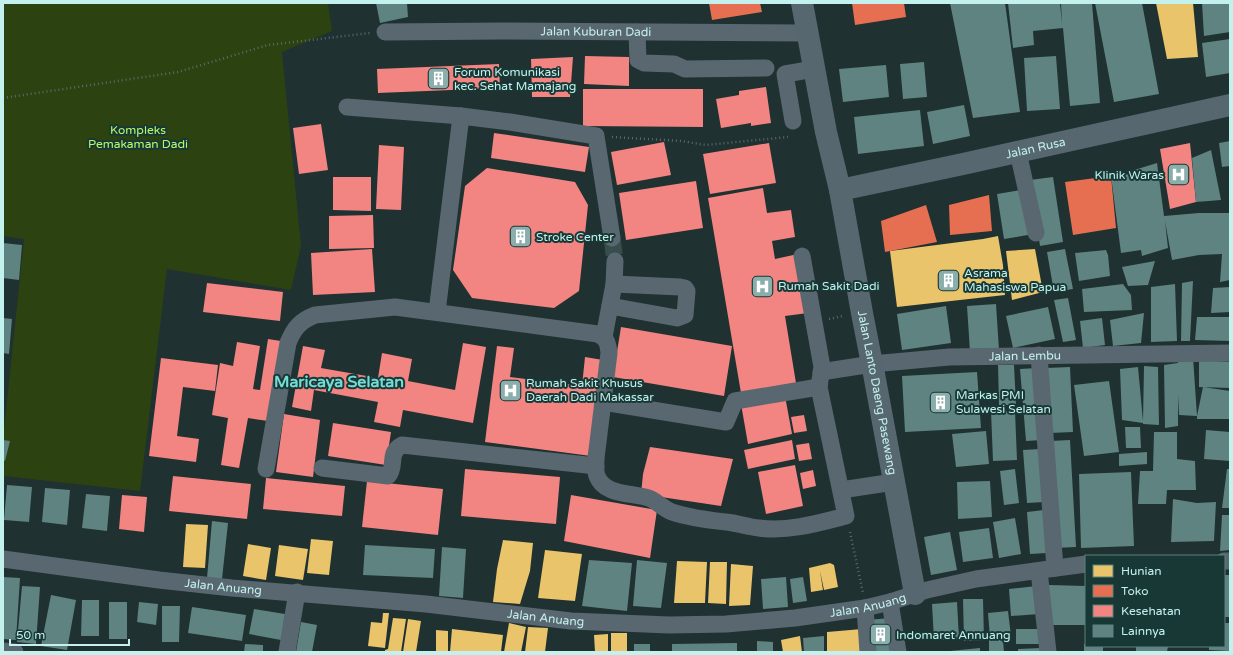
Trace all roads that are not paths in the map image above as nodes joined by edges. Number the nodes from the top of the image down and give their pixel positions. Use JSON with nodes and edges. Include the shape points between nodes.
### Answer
{"nodes":[{"id":1,"x":802,"y":3,"type":"edge"},
{"id":2,"x":385,"y":32,"type":"road end"},
{"id":3,"x":637,"y":32,"type":"junction"},
{"id":4,"x":806,"y":32,"type":"junction"},
{"id":5,"x":766,"y":68,"type":"dead end"},
{"id":6,"x":814,"y":69,"type":"junction"},
{"id":7,"x":1230,"y":105,"type":"edge"},
{"id":8,"x":347,"y":107,"type":"dead end"},
{"id":9,"x":461,"y":116,"type":"junction"},
{"id":10,"x":794,"y":128,"type":"road end"},
{"id":11,"x":1018,"y":152,"type":"junction"},
{"id":12,"x":840,"y":190,"type":"junction"},
{"id":13,"x":1036,"y":233,"type":"dead end"},
{"id":14,"x":612,"y":238,"type":"tunnel mouth"},
{"id":15,"x":802,"y":256,"type":"dead end"},
{"id":16,"x":615,"y":261,"type":"tunnel mouth"},
{"id":17,"x":614,"y":284,"type":"junction"},
{"id":18,"x":610,"y":306,"type":"junction"},
{"id":19,"x":437,"y":312,"type":"junction"},
{"id":20,"x":604,"y":337,"type":"junction"},
{"id":21,"x":1230,"y":353,"type":"edge"},
{"id":22,"x":1040,"y":355,"type":"junction"},
{"id":23,"x":872,"y":361,"type":"junction"},
{"id":24,"x":821,"y":376,"type":"junction"},
{"id":25,"x":603,"y":402,"type":"junction"},
{"id":26,"x":596,"y":466,"type":"junction"},
{"id":27,"x":322,"y":468,"type":"dead end"},
{"id":28,"x":266,"y":469,"type":"dead end"},
{"id":29,"x":894,"y":482,"type":"junction"},
{"id":30,"x":841,"y":490,"type":"junction"},
{"id":31,"x":3,"y":559,"type":"edge"},
{"id":32,"x":1085,"y":564,"type":"edge"},
{"id":33,"x":1047,"y":570,"type":"junction"},
{"id":34,"x":297,"y":592,"type":"junction"},
{"id":35,"x":915,"y":594,"type":"junction"},
{"id":36,"x":890,"y":602,"type":"junction"},
{"id":37,"x":866,"y":608,"type":"junction"},
{"id":38,"x":3,"y":651,"type":"edge"},
{"id":39,"x":15,"y":652,"type":"edge"},
{"id":40,"x":288,"y":652,"type":"edge"},
{"id":41,"x":868,"y":652,"type":"edge"},
{"id":42,"x":898,"y":652,"type":"edge"},
{"id":43,"x":1048,"y":652,"type":"edge"}],
"edges":[{"from":1,"to":4,"type":"main road","name":"Jalan Lanto Daeng Pasewang"},
{"from":2,"to":3,"type":"street","name":"Jalan Kuburan Dadi"},
{"from":3,"to":4,"type":"street","name":"Jalan Kuburan Dadi"},
{"from":3,"to":5,"type":"street","via":[[638,60],[644,63],[674,64],[685,69]]},
{"from":4,"to":6,"type":"main road","name":"Jalan Lanto Daeng Pasewang"},
{"from":6,"to":10,"type":"street","via":[[786,74]]},
{"from":6,"to":12,"type":"main road","name":"Jalan Lanto Daeng Pasewang"},
{"from":7,"to":11,"type":"main road","name":"Jalan Rusa"},
{"from":8,"to":9,"type":"street"},
{"from":9,"to":14,"type":"street","via":[[596,136]]},
{"from":9,"to":19,"type":"street"},
{"from":11,"to":12,"type":"main road","name":"Jalan Rusa"},
{"from":11,"to":13,"type":"street"},
{"from":12,"to":23,"type":"main road","name":"Jalan Lanto Daeng Pasewang"},
{"from":15,"to":24,"type":"street"},
{"from":16,"to":17,"type":"street"},
{"from":17,"to":18,"type":"street"},
{"from":17,"to":18,"type":"street","via":[[685,288],[685,315],[677,318]]},
{"from":18,"to":20,"type":"street"},
{"from":19,"to":20,"type":"street","via":[[598,334]]},
{"from":19,"to":28,"type":"street","via":[[395,308],[337,312],[306,318],[296,327],[288,343]]},
{"from":20,"to":25,"type":"street","via":[[609,353]]},
{"from":21,"to":22,"type":"street","name":"Jalan Lembu"},
{"from":22,"to":23,"type":"street","name":"Jalan Lembu"},
{"from":22,"to":33,"type":"street"},
{"from":23,"to":24,"type":"street","name":"Jalan Lembu"},
{"from":23,"to":29,"type":"main road","name":"Jalan Lanto Daeng Pasewang"},
{"from":24,"to":25,"type":"street","name":"Jalan Lembu","via":[[735,401],[726,422]]},
{"from":24,"to":30,"type":"street"},
{"from":25,"to":26,"type":"street"},
{"from":26,"to":27,"type":"street","via":[[402,445],[394,452],[388,476]]},
{"from":26,"to":30,"type":"street","via":[[600,481],[614,491],[652,500],[670,512],[760,528],[786,528],[846,516]]},
{"from":29,"to":30,"type":"street"},
{"from":29,"to":35,"type":"main road","name":"Jalan Lanto Daeng Pasewang"},
{"from":31,"to":34,"type":"street","name":"Jalan Anuang","via":[[159,580]]},
{"from":32,"to":33,"type":"street","name":"Jalan Anuang"},
{"from":33,"to":35,"type":"street","name":"Jalan Anuang","via":[[976,579]]},
{"from":33,"to":43,"type":"street"},
{"from":34,"to":37,"type":"street","name":"Jalan Anuang","via":[[571,621],[669,625],[726,624]]},
{"from":34,"to":40,"type":"street"},
{"from":35,"to":36,"type":"street","name":"Jalan Anuang"},
{"from":36,"to":37,"type":"street","name":"Jalan Anuang"},
{"from":36,"to":42,"type":"street"},
{"from":37,"to":41,"type":"street"},
{"from":38,"to":39,"type":"street"}]}
